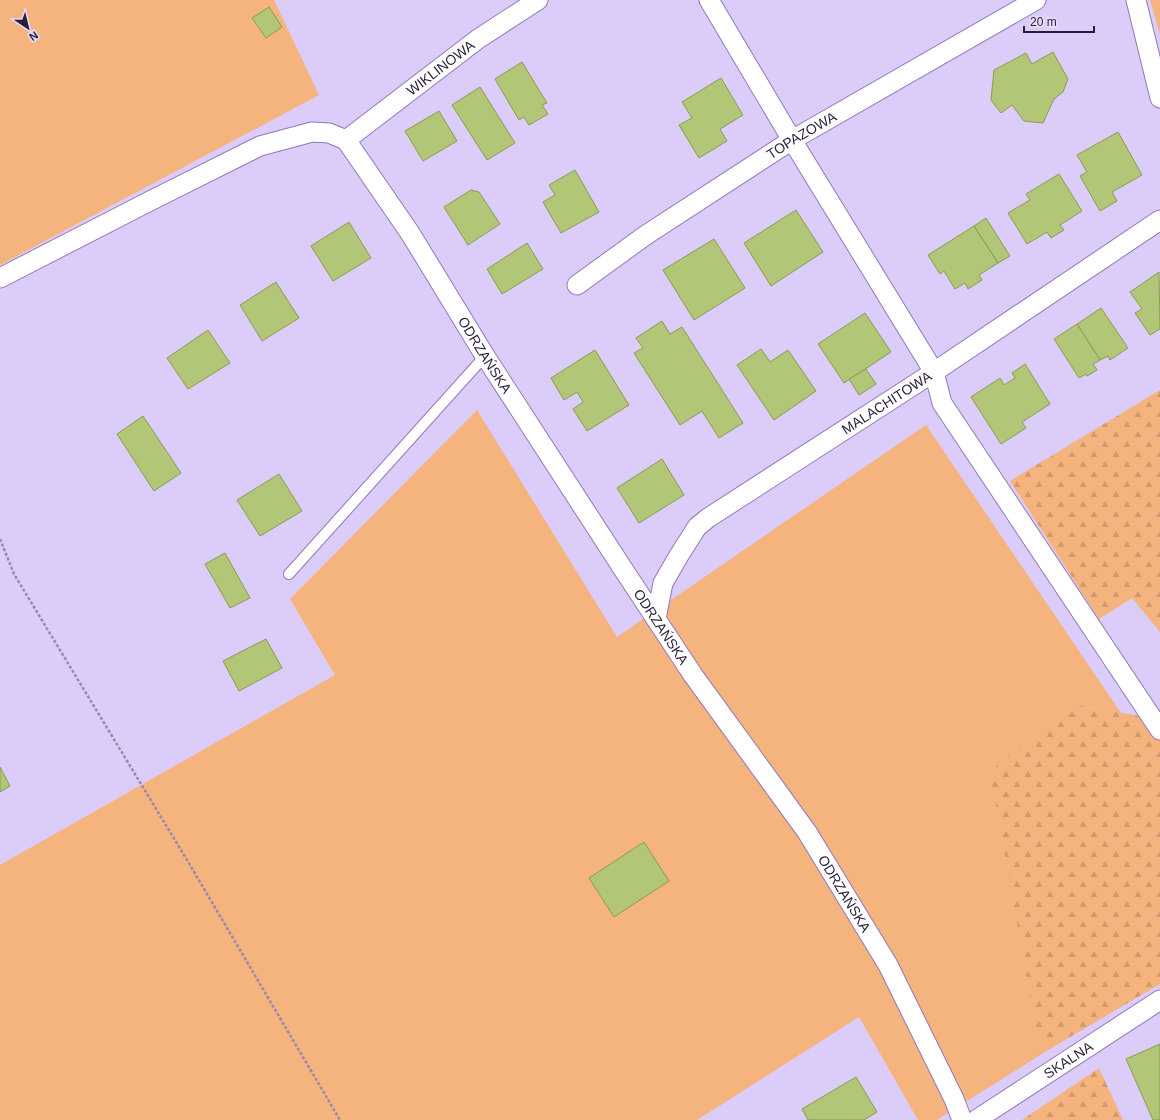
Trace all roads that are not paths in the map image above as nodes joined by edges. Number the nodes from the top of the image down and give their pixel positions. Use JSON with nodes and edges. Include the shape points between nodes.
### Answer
{"nodes":[{"id":1,"x":538,"y":0,"type":"edge"},
{"id":2,"x":709,"y":0,"type":"edge"},
{"id":3,"x":1036,"y":0,"type":"edge"},
{"id":4,"x":1136,"y":0,"type":"edge"},
{"id":5,"x":1160,"y":98,"type":"edge"},
{"id":6,"x":346,"y":140,"type":"junction"},
{"id":7,"x":792,"y":140,"type":"junction"},
{"id":8,"x":1160,"y":220,"type":"edge"},
{"id":9,"x":0,"y":278,"type":"edge"},
{"id":10,"x":578,"y":285,"type":"dead end"},
{"id":11,"x":486,"y":356,"type":"junction"},
{"id":12,"x":934,"y":372,"type":"junction"},
{"id":13,"x":288,"y":574,"type":"dead end"},
{"id":14,"x":656,"y":619,"type":"junction"},
{"id":15,"x":1160,"y":730,"type":"edge"},
{"id":16,"x":1160,"y":1000,"type":"edge"},
{"id":17,"x":962,"y":1120,"type":"edge"},
{"id":18,"x":976,"y":1120,"type":"edge"}],
"edges":[{"from":1,"to":6,"type":"street","name":"WIKLINOWA","via":[[478,39]]},
{"from":2,"to":7,"type":"street"},
{"from":3,"to":7,"type":"street","name":"TOPAZOWA"},
{"from":4,"to":5,"type":"street"},
{"from":6,"to":9,"type":"street","via":[[329,133],[312,132],[260,146]]},
{"from":6,"to":11,"type":"street","name":"ODRZAŃSKA","via":[[410,233]]},
{"from":7,"to":10,"type":"street","name":"TOPAZOWA","via":[[646,235]]},
{"from":7,"to":12,"type":"street"},
{"from":8,"to":12,"type":"street","name":"MALACHITOWA"},
{"from":11,"to":13,"type":"lane"},
{"from":11,"to":14,"type":"street","name":"ODRZAŃSKA"},
{"from":12,"to":14,"type":"street","name":"MALACHITOWA","via":[[697,527],[663,583]]},
{"from":12,"to":15,"type":"street","via":[[942,403]]},
{"from":14,"to":17,"type":"street","name":"ODRZAŃSKA","via":[[693,675],[807,832],[888,965]]},
{"from":16,"to":18,"type":"street","name":"SKALNA"}]}
